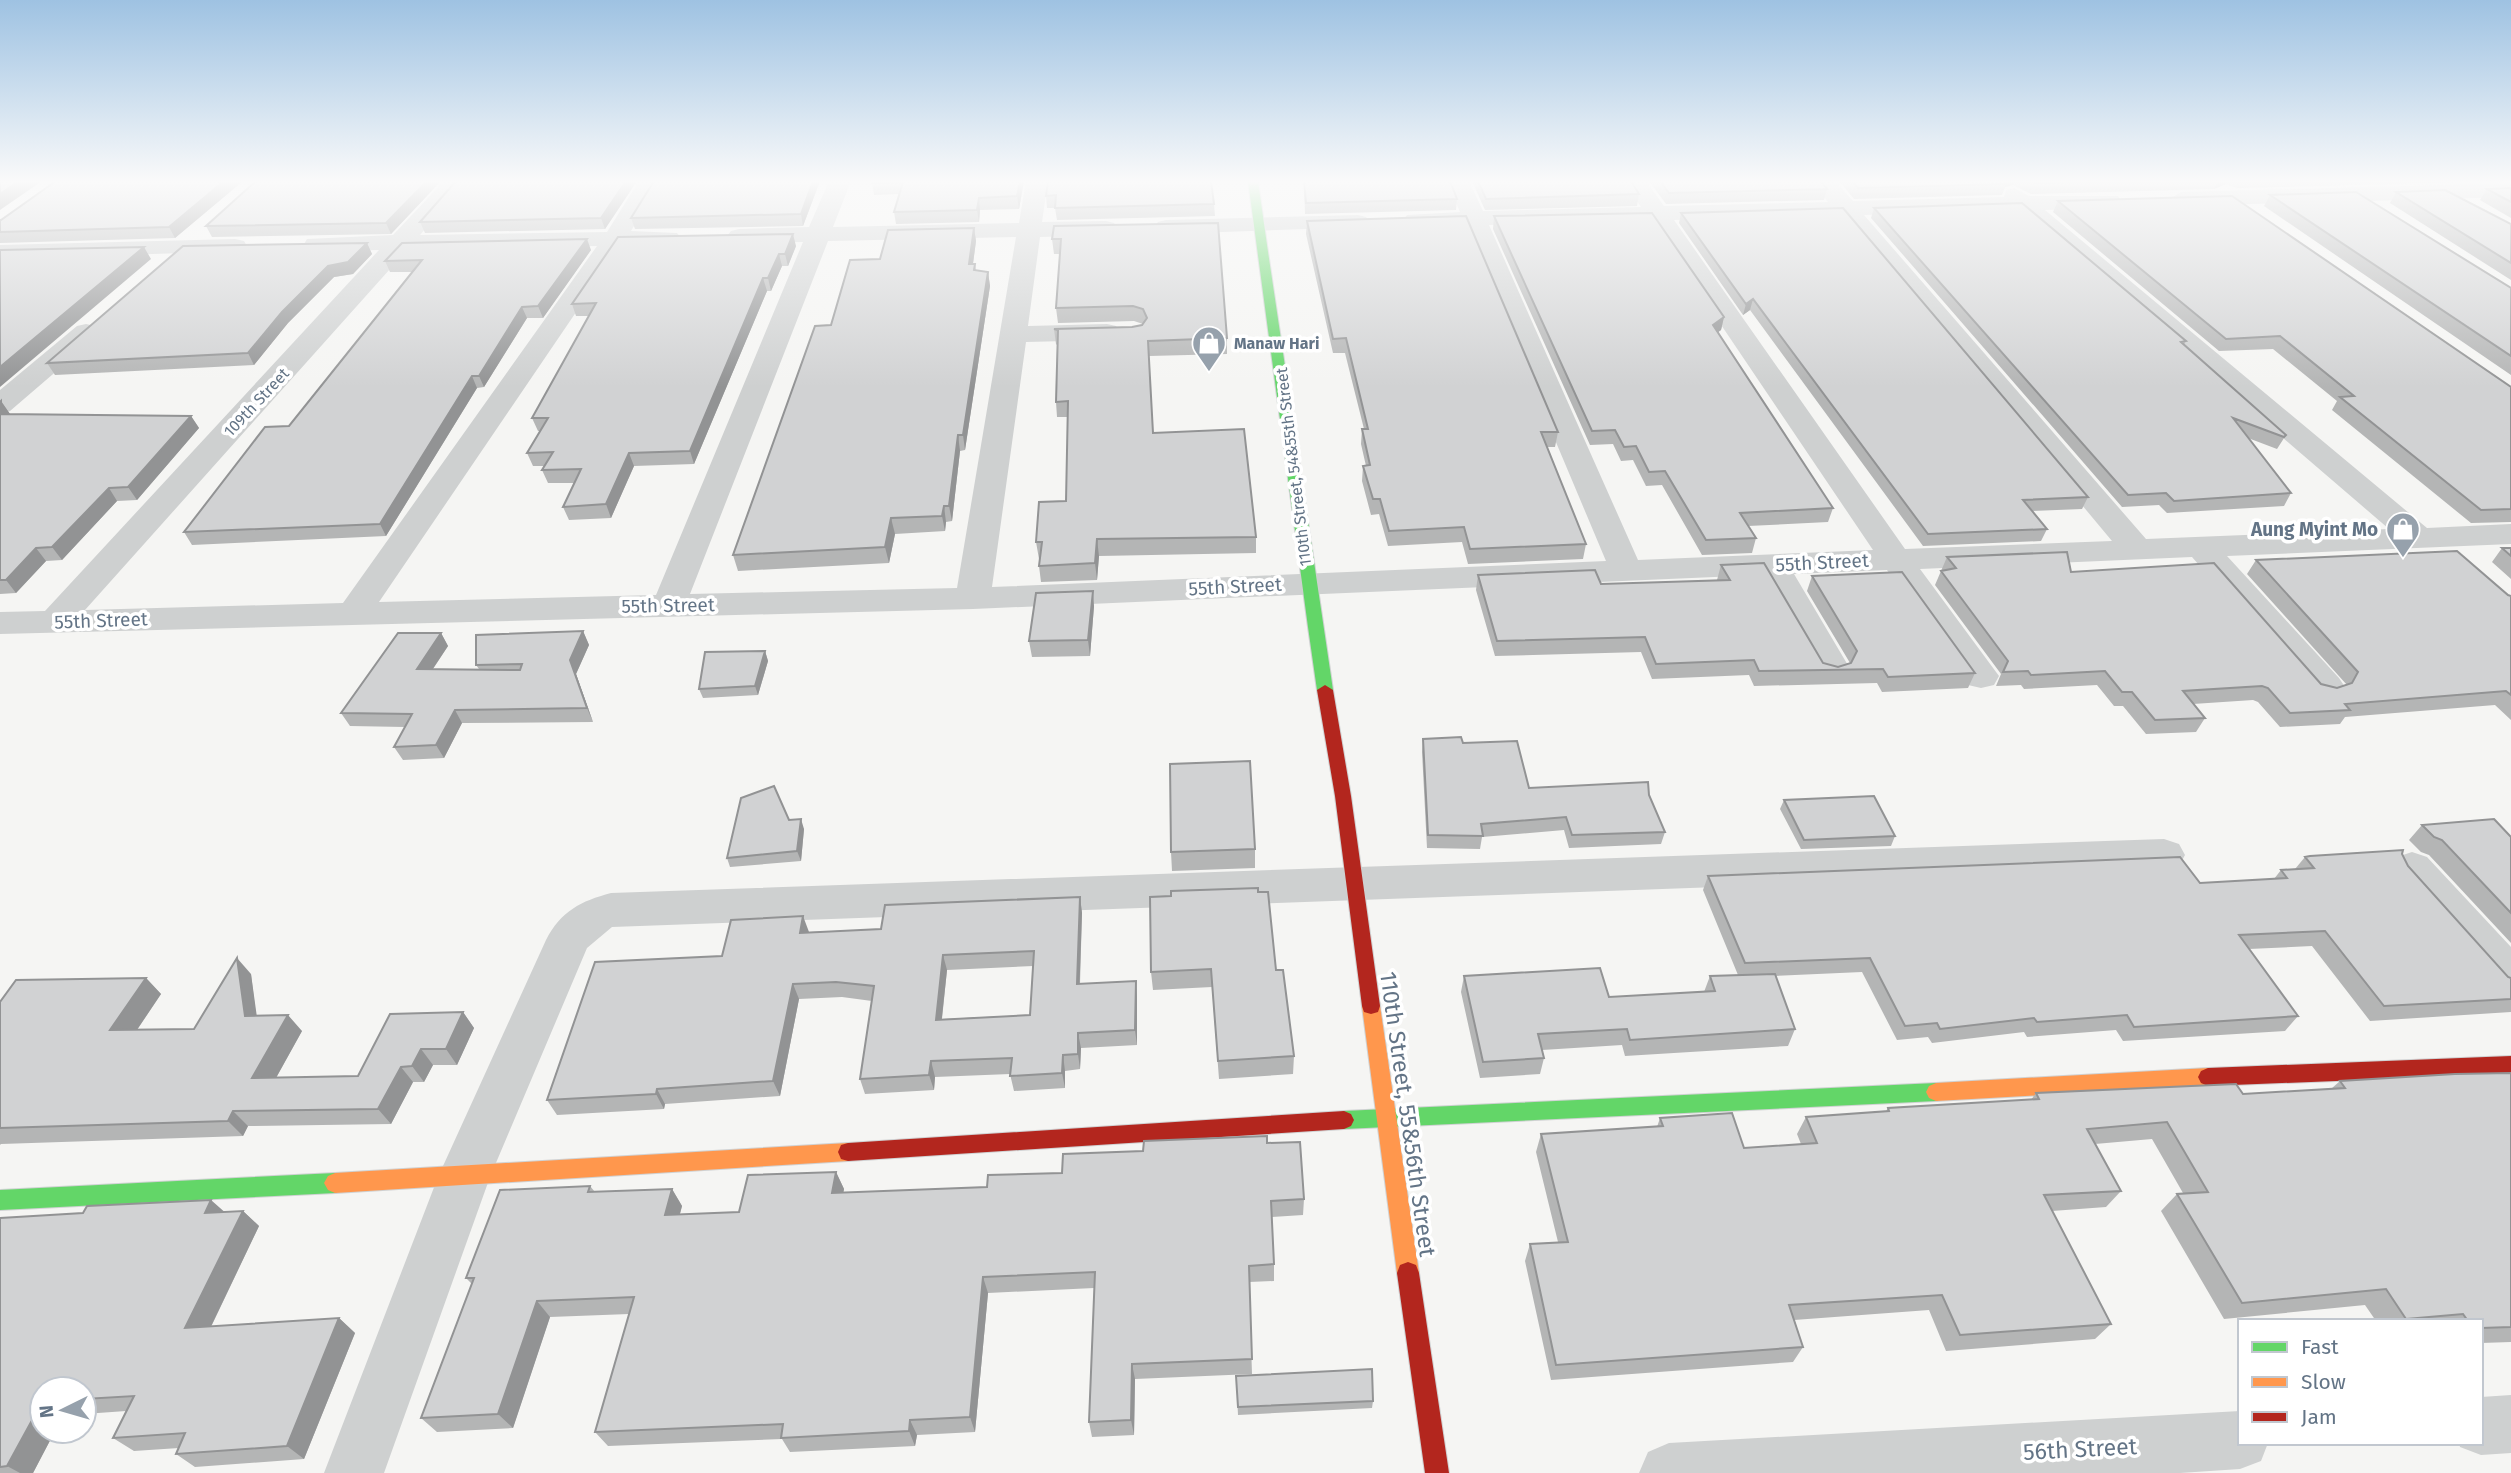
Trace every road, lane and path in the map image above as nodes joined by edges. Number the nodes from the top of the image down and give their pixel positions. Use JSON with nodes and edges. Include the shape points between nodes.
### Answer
{"nodes":[{"id":1,"x":84,"y":250,"type":"edge"},
{"id":2,"x":182,"y":250,"type":"edge"},
{"id":3,"x":396,"y":250,"type":"edge"},
{"id":4,"x":607,"y":250,"type":"edge"},
{"id":5,"x":813,"y":250,"type":"edge"},
{"id":6,"x":1027,"y":250,"type":"edge"},
{"id":7,"x":1263,"y":250,"type":"edge"},
{"id":8,"x":1487,"y":250,"type":"edge"},
{"id":9,"x":1681,"y":250,"type":"edge"},
{"id":10,"x":1883,"y":250,"type":"edge"},
{"id":11,"x":2079,"y":250,"type":"edge"},
{"id":12,"x":0,"y":252,"type":"edge"},
{"id":13,"x":154,"y":273,"type":"edge"},
{"id":14,"x":103,"y":317,"type":"edge"},
{"id":15,"x":1133,"y":332,"type":"edge"},
{"id":16,"x":1014,"y":334,"type":"junction"},
{"id":17,"x":0,"y":405,"type":"edge"},
{"id":18,"x":2511,"y":534,"type":"edge"},
{"id":19,"x":2428,"y":537,"type":"junction"},
{"id":20,"x":2202,"y":547,"type":"junction"},
{"id":21,"x":2138,"y":550,"type":"junction"},
{"id":22,"x":1895,"y":558,"type":"junction"},
{"id":23,"x":2469,"y":563,"type":"edge"},
{"id":24,"x":1772,"y":565,"type":"junction"},
{"id":25,"x":1626,"y":570,"type":"junction"},
{"id":26,"x":1307,"y":583,"type":"junction"},
{"id":27,"x":973,"y":598,"type":"junction"},
{"id":28,"x":669,"y":605,"type":"junction"},
{"id":29,"x":354,"y":613,"type":"junction"},
{"id":30,"x":55,"y":621,"type":"junction"},
{"id":31,"x":0,"y":623,"type":"edge"},
{"id":32,"x":1318,"y":654,"type":"joint"},
{"id":33,"x":1831,"y":667,"type":"edge"},
{"id":34,"x":1981,"y":676,"type":"dead end"},
{"id":35,"x":2326,"y":687,"type":"edge"},
{"id":36,"x":2164,"y":855,"type":"edge"},
{"id":37,"x":2412,"y":868,"type":"edge"},
{"id":38,"x":1353,"y":883,"type":"junction"},
{"id":39,"x":2511,"y":977,"type":"edge"},
{"id":40,"x":2511,"y":1065,"type":"edge"},
{"id":41,"x":1385,"y":1117,"type":"junction"},
{"id":42,"x":464,"y":1177,"type":"junction"},
{"id":43,"x":0,"y":1200,"type":"edge"},
{"id":44,"x":2511,"y":1424,"type":"edge"},
{"id":45,"x":2483,"y":1426,"type":"edge"},
{"id":46,"x":2238,"y":1440,"type":"edge"},
{"id":47,"x":354,"y":1473,"type":"edge"},
{"id":48,"x":1437,"y":1473,"type":"edge"},
{"id":49,"x":1668,"y":1473,"type":"edge"}],
"edges":[{"from":1,"to":12,"type":"street"},
{"from":2,"to":13,"type":"street"},
{"from":3,"to":30,"type":"street","name":"109th Street"},
{"from":4,"to":29,"type":"street"},
{"from":5,"to":28,"type":"street"},
{"from":6,"to":16,"type":"street"},
{"from":7,"to":26,"type":"main road","name":"110th Street, 54&55th Street"},
{"from":8,"to":25,"type":"street"},
{"from":9,"to":22,"type":"street"},
{"from":10,"to":21,"type":"street"},
{"from":11,"to":19,"type":"street"},
{"from":14,"to":17,"type":"street"},
{"from":15,"to":16,"type":"street"},
{"from":16,"to":27,"type":"street"},
{"from":18,"to":19,"type":"street","name":"55th Street"},
{"from":19,"to":20,"type":"street","name":"55th Street"},
{"from":19,"to":23,"type":"street"},
{"from":20,"to":21,"type":"street","name":"55th Street"},
{"from":20,"to":35,"type":"street"},
{"from":21,"to":22,"type":"street","name":"55th Street"},
{"from":22,"to":24,"type":"street","name":"55th Street"},
{"from":22,"to":34,"type":"street"},
{"from":24,"to":25,"type":"street","name":"55th Street"},
{"from":24,"to":33,"type":"street"},
{"from":25,"to":26,"type":"street","name":"55th Street"},
{"from":26,"to":27,"type":"street","name":"55th Street"},
{"from":26,"to":32,"type":"main road","name":"110th Street, 54&55th Street"},
{"from":27,"to":28,"type":"street","name":"55th Street"},
{"from":28,"to":29,"type":"street","name":"55th Street"},
{"from":29,"to":30,"type":"street","name":"55th Street"},
{"from":30,"to":31,"type":"street","name":"55th Street"},
{"from":32,"to":38,"type":"main road","name":"110th Street, 55&56th Street"},
{"from":36,"to":38,"type":"street"},
{"from":37,"to":39,"type":"street"},
{"from":38,"to":41,"type":"main road","name":"110th Street, 55&56th Street"},
{"from":38,"to":42,"type":"street","via":[[593,914],[577,926],[569,940]]},
{"from":40,"to":41,"type":"main road"},
{"from":41,"to":42,"type":"main road"},
{"from":41,"to":48,"type":"main road","name":"110th Street, 55&56th Street"},
{"from":42,"to":43,"type":"main road"},
{"from":42,"to":47,"type":"street"},
{"from":44,"to":45,"type":"street"},
{"from":46,"to":49,"type":"street","name":"56th Street"}]}
